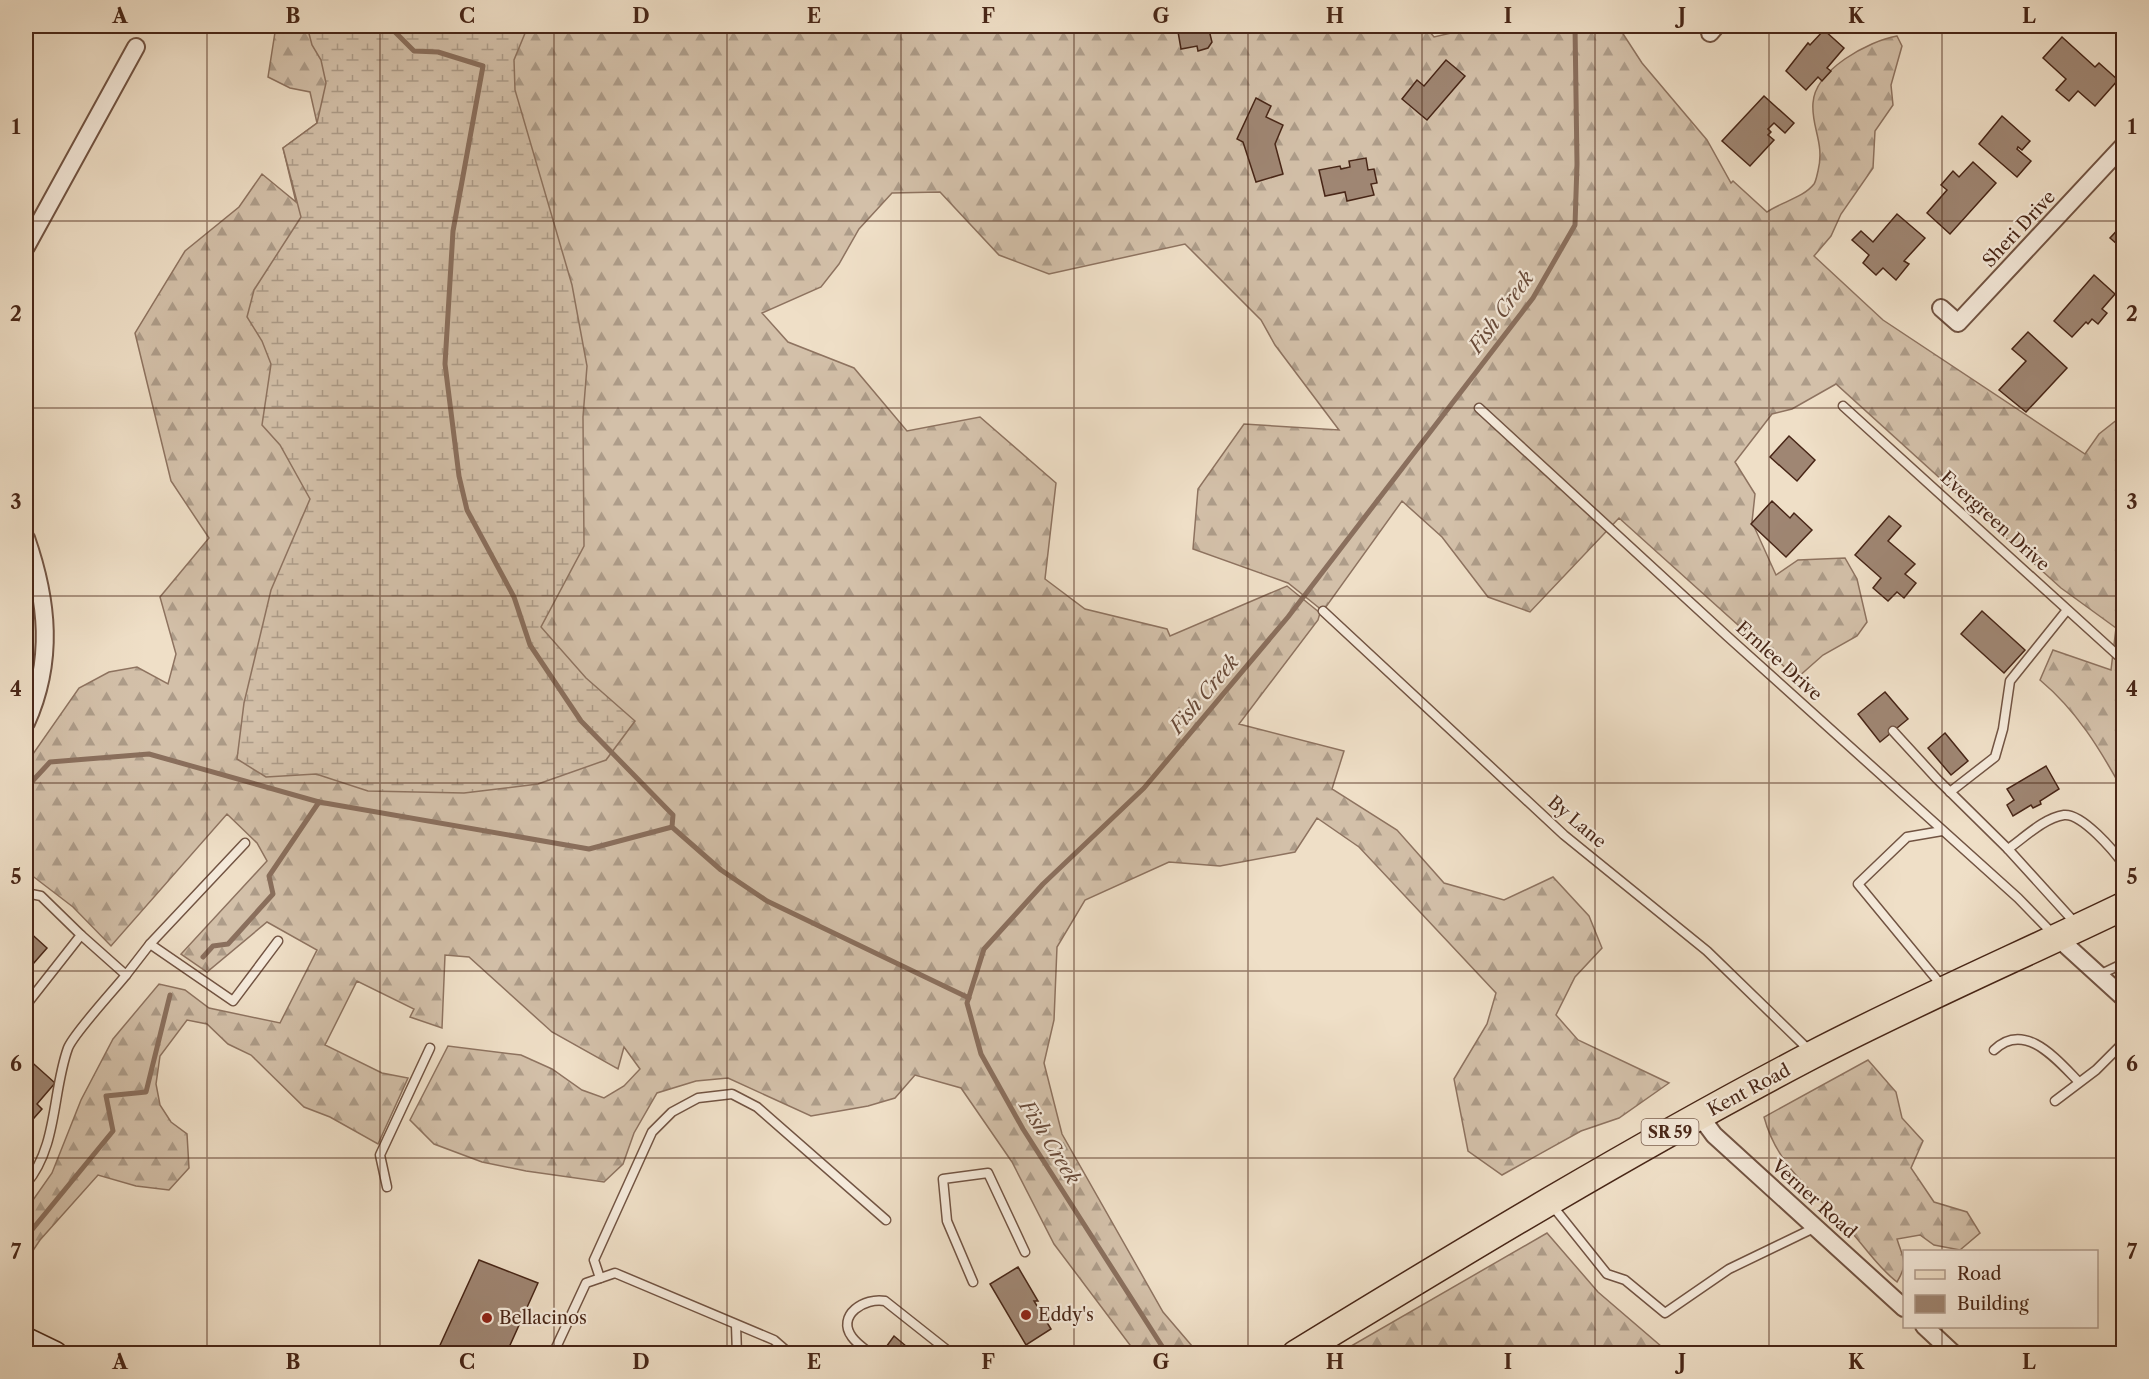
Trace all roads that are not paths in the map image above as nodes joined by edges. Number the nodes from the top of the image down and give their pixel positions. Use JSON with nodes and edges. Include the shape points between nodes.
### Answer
{"nodes":[{"id":1,"x":136,"y":47,"type":"dead end"},
{"id":2,"x":2124,"y":145,"type":"edge"},
{"id":3,"x":26,"y":247,"type":"edge"},
{"id":4,"x":1941,"y":308,"type":"dead end"},
{"id":5,"x":1843,"y":406,"type":"dead end"},
{"id":6,"x":1479,"y":408,"type":"dead end"},
{"id":7,"x":26,"y":538,"type":"edge"},
{"id":8,"x":1323,"y":610,"type":"dead end"},
{"id":9,"x":2067,"y":610,"type":"junction"},
{"id":10,"x":2124,"y":661,"type":"edge"},
{"id":11,"x":26,"y":723,"type":"edge"},
{"id":12,"x":1893,"y":731,"type":"dead end"},
{"id":13,"x":1950,"y":792,"type":"junction"},
{"id":14,"x":1942,"y":831,"type":"junction"},
{"id":15,"x":245,"y":843,"type":"dead end"},
{"id":16,"x":2008,"y":849,"type":"junction"},
{"id":17,"x":2124,"y":865,"type":"edge"},
{"id":18,"x":26,"y":893,"type":"edge"},
{"id":19,"x":2124,"y":906,"type":"edge"},
{"id":20,"x":2068,"y":932,"type":"junction"},
{"id":21,"x":81,"y":935,"type":"junction"},
{"id":22,"x":278,"y":941,"type":"dead end"},
{"id":23,"x":150,"y":944,"type":"junction"},
{"id":24,"x":2124,"y":963,"type":"edge"},
{"id":25,"x":126,"y":975,"type":"junction"},
{"id":26,"x":2099,"y":975,"type":"junction"},
{"id":27,"x":1946,"y":991,"type":"junction"},
{"id":28,"x":2124,"y":998,"type":"edge"},
{"id":29,"x":26,"y":1005,"type":"edge"},
{"id":30,"x":2124,"y":1042,"type":"edge"},
{"id":31,"x":430,"y":1048,"type":"dead end"},
{"id":32,"x":1994,"y":1050,"type":"dead end"},
{"id":33,"x":1813,"y":1055,"type":"junction"},
{"id":34,"x":2079,"y":1082,"type":"junction"},
{"id":35,"x":2055,"y":1101,"type":"dead end"},
{"id":36,"x":1700,"y":1116,"type":"junction"},
{"id":37,"x":26,"y":1184,"type":"edge"},
{"id":38,"x":387,"y":1187,"type":"dead end"},
{"id":39,"x":1549,"y":1200,"type":"junction"},
{"id":40,"x":886,"y":1220,"type":"dead end"},
{"id":41,"x":1817,"y":1227,"type":"junction"},
{"id":42,"x":1025,"y":1252,"type":"dead end"},
{"id":43,"x":600,"y":1278,"type":"junction"},
{"id":44,"x":973,"y":1282,"type":"dead end"},
{"id":45,"x":1903,"y":1306,"type":"edge"},
{"id":46,"x":736,"y":1325,"type":"junction"},
{"id":47,"x":1926,"y":1328,"type":"edge"},
{"id":48,"x":26,"y":1340,"type":"edge"},
{"id":49,"x":55,"y":1353,"type":"edge"},
{"id":50,"x":553,"y":1353,"type":"edge"},
{"id":51,"x":737,"y":1353,"type":"edge"},
{"id":52,"x":790,"y":1353,"type":"edge"},
{"id":53,"x":871,"y":1353,"type":"edge"},
{"id":54,"x":952,"y":1353,"type":"edge"},
{"id":55,"x":1296,"y":1353,"type":"edge"},
{"id":56,"x":1954,"y":1353,"type":"edge"}],
"edges":[{"from":1,"to":3,"type":"street"},
{"from":2,"to":4,"type":"street","name":"Sheri Drive","via":[[1958,323]]},
{"from":5,"to":9,"type":"lane","name":"Evergreen Drive"},
{"from":6,"to":14,"type":"lane","name":"Ernlee Drive"},
{"from":7,"to":11,"type":"street","via":[[41,585],[46,632],[41,680]]},
{"from":8,"to":33,"type":"lane","name":"By Lane","via":[[1564,835],[1707,951]]},
{"from":9,"to":10,"type":"lane","name":"Evergreen Drive"},
{"from":9,"to":13,"type":"lane","via":[[2010,681],[1995,757]]},
{"from":12,"to":13,"type":"lane"},
{"from":13,"to":16,"type":"lane"},
{"from":14,"to":20,"type":"lane","name":"Ernlee Drive","via":[[2018,898]]},
{"from":14,"to":27,"type":"lane","via":[[1907,837],[1858,884]]},
{"from":15,"to":23,"type":"lane"},
{"from":16,"to":17,"type":"lane","via":[[2053,818],[2067,814],[2084,822]]},
{"from":16,"to":20,"type":"lane"},
{"from":18,"to":21,"type":"lane","via":[[41,896]]},
{"from":19,"to":20,"type":"main road","number":"SR 59"},
{"from":20,"to":26,"type":"street"},
{"from":20,"to":27,"type":"main road","name":"Kent Road","number":"SR 59"},
{"from":21,"to":25,"type":"lane"},
{"from":21,"to":29,"type":"lane"},
{"from":22,"to":23,"type":"lane","via":[[233,1001]]},
{"from":23,"to":25,"type":"lane"},
{"from":24,"to":26,"type":"lane"},
{"from":25,"to":37,"type":"lane","via":[[69,1046],[41,1159]]},
{"from":26,"to":28,"type":"street"},
{"from":27,"to":33,"type":"main road","name":"Kent Road","number":"SR 59"},
{"from":30,"to":34,"type":"lane"},
{"from":31,"to":38,"type":"lane","via":[[380,1155]]},
{"from":32,"to":34,"type":"lane","via":[[2003,1041],[2016,1038],[2042,1047]]},
{"from":33,"to":36,"type":"main road","name":"Kent Road","number":"SR 59"},
{"from":34,"to":35,"type":"lane"},
{"from":36,"to":39,"type":"main road","name":"Kent Road","number":"SR 59"},
{"from":36,"to":41,"type":"street","name":"Verner Road","via":[[1714,1135]]},
{"from":39,"to":41,"type":"lane","via":[[1607,1274],[1625,1280],[1665,1313],[1729,1269]]},
{"from":39,"to":55,"type":"main road","name":"Kent Road","number":"SR 59"},
{"from":40,"to":43,"type":"lane","via":[[757,1107],[732,1094],[698,1098],[672,1112],[652,1132],[594,1260]]},
{"from":41,"to":45,"type":"street","name":"Verner Road"},
{"from":42,"to":44,"type":"lane","via":[[988,1173],[943,1179],[947,1221]]},
{"from":43,"to":46,"type":"lane","via":[[615,1273]]},
{"from":43,"to":50,"type":"lane","via":[[586,1283]]},
{"from":46,"to":51,"type":"lane"},
{"from":46,"to":52,"type":"lane","via":[[774,1340]]},
{"from":47,"to":56,"type":"street"},
{"from":48,"to":49,"type":"main road"},
{"from":53,"to":54,"type":"lane","via":[[851,1336],[848,1327],[854,1310],[862,1302],[874,1299],[885,1301]]}]}
